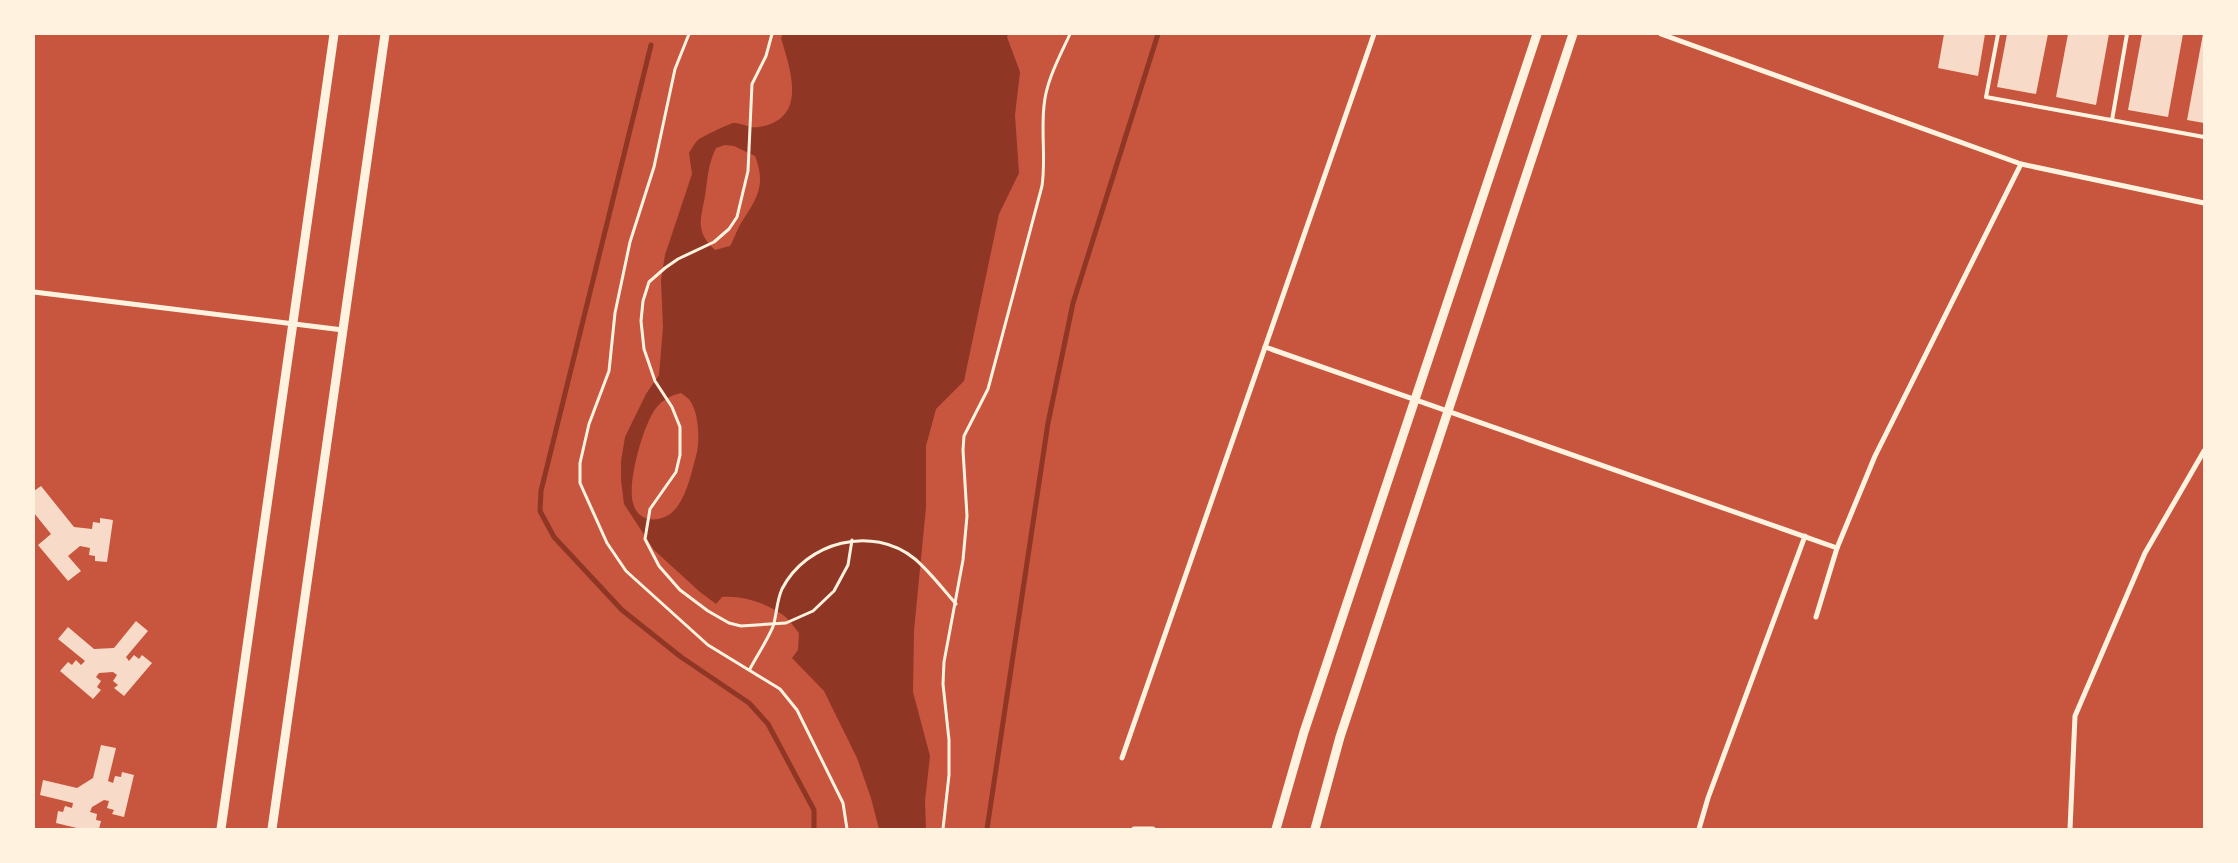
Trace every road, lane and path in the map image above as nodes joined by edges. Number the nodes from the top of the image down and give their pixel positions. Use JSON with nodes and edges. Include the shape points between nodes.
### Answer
{"nodes":[{"id":1,"x":334,"y":34,"type":"edge"},
{"id":2,"x":385,"y":34,"type":"edge"},
{"id":3,"x":689,"y":34,"type":"edge"},
{"id":4,"x":772,"y":34,"type":"edge"},
{"id":5,"x":1070,"y":34,"type":"edge"},
{"id":6,"x":1374,"y":34,"type":"edge"},
{"id":7,"x":1537,"y":34,"type":"edge"},
{"id":8,"x":1573,"y":34,"type":"edge"},
{"id":9,"x":1661,"y":34,"type":"edge"},
{"id":10,"x":1998,"y":34,"type":"edge"},
{"id":11,"x":2127,"y":34,"type":"edge"},
{"id":12,"x":2112,"y":120,"type":"junction"},
{"id":13,"x":2204,"y":136,"type":"edge"},
{"id":14,"x":2021,"y":164,"type":"junction"},
{"id":15,"x":2204,"y":204,"type":"edge"},
{"id":16,"x":34,"y":292,"type":"edge"},
{"id":17,"x":293,"y":324,"type":"junction"},
{"id":18,"x":343,"y":330,"type":"junction"},
{"id":19,"x":1265,"y":348,"type":"junction"},
{"id":20,"x":1415,"y":400,"type":"junction"},
{"id":21,"x":1448,"y":412,"type":"junction"},
{"id":22,"x":2204,"y":450,"type":"edge"},
{"id":23,"x":1805,"y":536,"type":"junction"},
{"id":24,"x":852,"y":540,"type":"junction"},
{"id":25,"x":1837,"y":548,"type":"junction"},
{"id":26,"x":956,"y":604,"type":"junction"},
{"id":27,"x":1816,"y":617,"type":"dead end"},
{"id":28,"x":774,"y":624,"type":"junction"},
{"id":29,"x":750,"y":670,"type":"junction"},
{"id":30,"x":1122,"y":758,"type":"dead end"},
{"id":31,"x":221,"y":829,"type":"edge"},
{"id":32,"x":272,"y":829,"type":"edge"},
{"id":33,"x":847,"y":829,"type":"edge"},
{"id":34,"x":943,"y":829,"type":"edge"},
{"id":35,"x":1134,"y":829,"type":"edge"},
{"id":36,"x":1153,"y":829,"type":"edge"},
{"id":37,"x":1276,"y":829,"type":"edge"},
{"id":38,"x":1315,"y":829,"type":"edge"},
{"id":39,"x":1699,"y":829,"type":"edge"},
{"id":40,"x":2070,"y":829,"type":"edge"}],
"edges":[{"from":1,"to":17,"type":"street"},
{"from":2,"to":18,"type":"street"},
{"from":3,"to":29,"type":"path","via":[[675,68],[654,168],[630,242],[615,313],[609,371],[589,424],[580,463],[580,483],[607,543],[626,570],[708,645]]},
{"from":4,"to":28,"type":"path","via":[[766,56],[752,84],[748,171],[737,216],[729,229],[714,242],[678,259],[649,282],[641,321],[649,366],[680,427],[676,472],[650,509],[645,539],[659,566],[680,590],[708,611],[741,626]]},
{"from":5,"to":26,"type":"path","via":[[1048,86],[1044,104],[1042,186],[988,389],[964,436],[967,516]]},
{"from":6,"to":19,"type":"street"},
{"from":7,"to":20,"type":"street"},
{"from":8,"to":21,"type":"street"},
{"from":9,"to":14,"type":"street"},
{"from":10,"to":12,"type":"lane","via":[[1986,97]]},
{"from":11,"to":12,"type":"lane"},
{"from":12,"to":13,"type":"lane"},
{"from":14,"to":15,"type":"street"},
{"from":14,"to":25,"type":"street","via":[[1875,456]]},
{"from":16,"to":17,"type":"street"},
{"from":17,"to":18,"type":"street"},
{"from":17,"to":31,"type":"street"},
{"from":18,"to":32,"type":"street"},
{"from":19,"to":20,"type":"street"},
{"from":19,"to":30,"type":"street"},
{"from":20,"to":21,"type":"street"},
{"from":20,"to":37,"type":"street","via":[[1304,732]]},
{"from":21,"to":23,"type":"street"},
{"from":21,"to":38,"type":"street","via":[[1340,737]]},
{"from":22,"to":40,"type":"street","via":[[2145,554],[2075,716]]},
{"from":23,"to":25,"type":"street"},
{"from":23,"to":39,"type":"street"},
{"from":24,"to":26,"type":"path","via":[[874,541],[914,558]]},
{"from":24,"to":28,"type":"path","via":[[810,556],[794,571],[782,590]]},
{"from":24,"to":28,"type":"path","via":[[848,565],[834,591],[813,611],[786,623]]},
{"from":25,"to":27,"type":"street"},
{"from":26,"to":34,"type":"path","via":[[944,662],[949,775]]},
{"from":28,"to":29,"type":"path"},
{"from":29,"to":33,"type":"path","via":[[780,689],[796,710],[843,802]]},
{"from":35,"to":36,"type":"street"}]}
